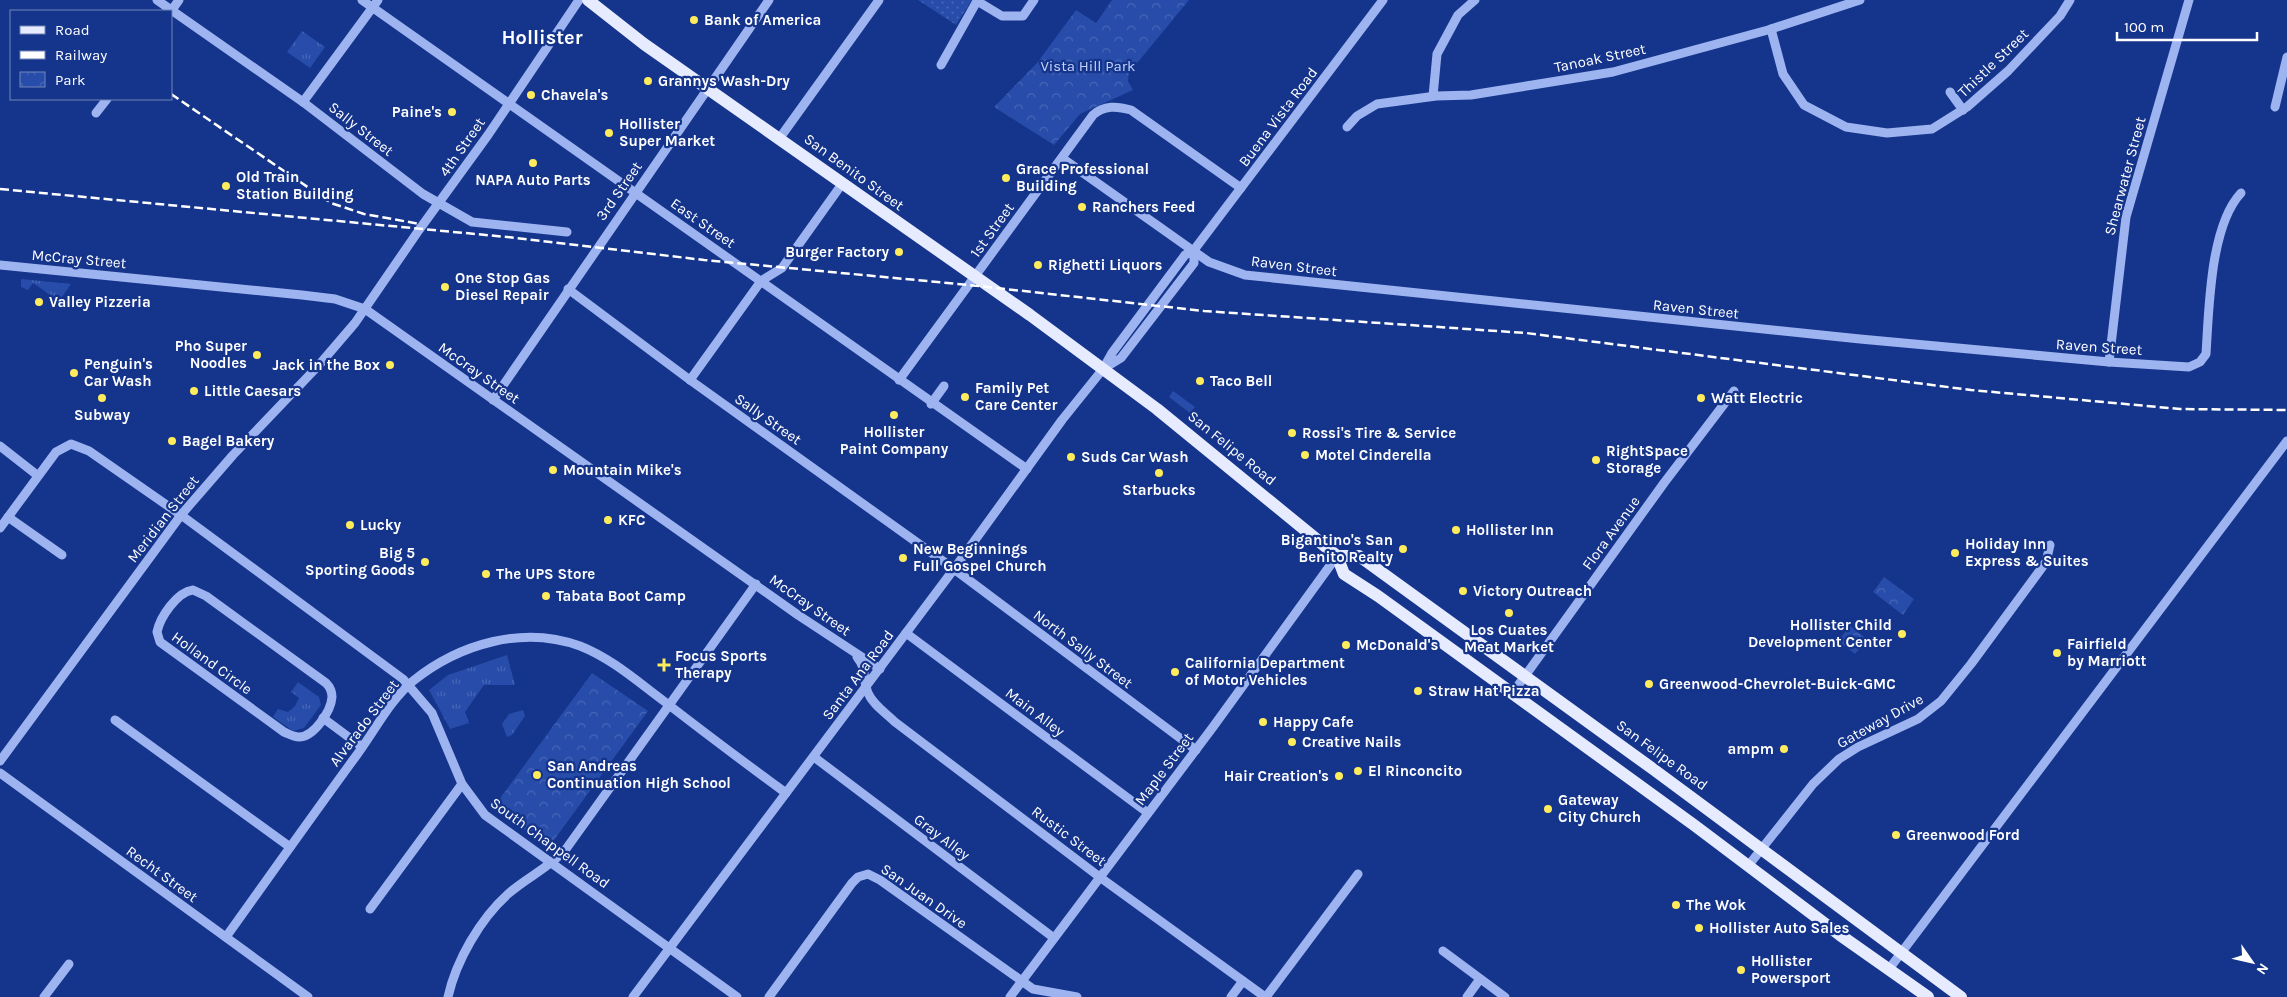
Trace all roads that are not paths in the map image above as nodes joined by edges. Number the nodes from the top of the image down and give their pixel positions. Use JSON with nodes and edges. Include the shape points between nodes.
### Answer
{"nodes":[{"id":1,"x":157,"y":0,"type":"edge"},
{"id":2,"x":362,"y":0,"type":"edge"},
{"id":3,"x":579,"y":0,"type":"edge"},
{"id":4,"x":588,"y":0,"type":"edge"},
{"id":5,"x":769,"y":0,"type":"edge"},
{"id":6,"x":880,"y":0,"type":"edge"},
{"id":7,"x":977,"y":0,"type":"edge"},
{"id":8,"x":1034,"y":0,"type":"edge"},
{"id":9,"x":1383,"y":0,"type":"edge"},
{"id":10,"x":1475,"y":0,"type":"edge"},
{"id":11,"x":1860,"y":0,"type":"edge"},
{"id":12,"x":2070,"y":0,"type":"edge"},
{"id":13,"x":2189,"y":0,"type":"edge"},
{"id":14,"x":1840,"y":3,"type":"edge"},
{"id":15,"x":375,"y":4,"type":"edge"},
{"id":16,"x":170,"y":10,"type":"edge"},
{"id":17,"x":172,"y":12,"type":"edge"},
{"id":18,"x":1771,"y":29,"type":"junction"},
{"id":19,"x":2287,"y":57,"type":"edge"},
{"id":20,"x":941,"y":65,"type":"dead end"},
{"id":21,"x":708,"y":88,"type":"junction"},
{"id":22,"x":1950,"y":92,"type":"dead end"},
{"id":23,"x":1433,"y":96,"type":"junction"},
{"id":24,"x":106,"y":100,"type":"edge"},
{"id":25,"x":303,"y":102,"type":"junction"},
{"id":26,"x":510,"y":103,"type":"junction"},
{"id":27,"x":2275,"y":107,"type":"dead end"},
{"id":28,"x":1963,"y":110,"type":"junction"},
{"id":29,"x":96,"y":113,"type":"dead end"},
{"id":30,"x":1347,"y":127,"type":"dead end"},
{"id":31,"x":779,"y":139,"type":"junction"},
{"id":32,"x":1062,"y":158,"type":"junction"},
{"id":33,"x":842,"y":184,"type":"junction"},
{"id":34,"x":1241,"y":188,"type":"junction"},
{"id":35,"x":635,"y":193,"type":"junction"},
{"id":36,"x":2241,"y":193,"type":"dead end"},
{"id":37,"x":439,"y":204,"type":"junction"},
{"id":38,"x":567,"y":232,"type":"dead end"},
{"id":39,"x":1194,"y":250,"type":"junction"},
{"id":40,"x":0,"y":265,"type":"edge"},
{"id":41,"x":975,"y":277,"type":"junction"},
{"id":42,"x":761,"y":281,"type":"junction"},
{"id":43,"x":568,"y":289,"type":"junction"},
{"id":44,"x":365,"y":309,"type":"junction"},
{"id":45,"x":2109,"y":362,"type":"junction"},
{"id":46,"x":1103,"y":369,"type":"junction"},
{"id":47,"x":690,"y":380,"type":"junction"},
{"id":48,"x":899,"y":380,"type":"junction"},
{"id":49,"x":944,"y":386,"type":"dead end"},
{"id":50,"x":1734,"y":391,"type":"dead end"},
{"id":51,"x":493,"y":400,"type":"junction"},
{"id":52,"x":932,"y":404,"type":"junction"},
{"id":53,"x":2287,"y":441,"type":"edge"},
{"id":54,"x":0,"y":446,"type":"edge"},
{"id":55,"x":1027,"y":470,"type":"junction"},
{"id":56,"x":38,"y":475,"type":"junction"},
{"id":57,"x":181,"y":515,"type":"junction"},
{"id":58,"x":8,"y":517,"type":"junction"},
{"id":59,"x":0,"y":528,"type":"edge"},
{"id":60,"x":2050,"y":545,"type":"dead end"},
{"id":61,"x":62,"y":555,"type":"dead end"},
{"id":62,"x":1337,"y":556,"type":"junction"},
{"id":63,"x":954,"y":569,"type":"junction"},
{"id":64,"x":756,"y":584,"type":"junction"},
{"id":65,"x":906,"y":633,"type":"junction"},
{"id":66,"x":850,"y":649,"type":"junction"},
{"id":67,"x":880,"y":669,"type":"junction"},
{"id":68,"x":1525,"y":676,"type":"junction"},
{"id":69,"x":409,"y":685,"type":"junction"},
{"id":70,"x":866,"y":687,"type":"junction"},
{"id":71,"x":1512,"y":694,"type":"junction"},
{"id":72,"x":669,"y":705,"type":"junction"},
{"id":73,"x":323,"y":718,"type":"junction"},
{"id":74,"x":115,"y":720,"type":"dead end"},
{"id":75,"x":362,"y":747,"type":"junction"},
{"id":76,"x":1196,"y":750,"type":"junction"},
{"id":77,"x":814,"y":757,"type":"junction"},
{"id":78,"x":0,"y":761,"type":"edge"},
{"id":79,"x":0,"y":773,"type":"edge"},
{"id":80,"x":462,"y":784,"type":"junction"},
{"id":81,"x":786,"y":793,"type":"junction"},
{"id":82,"x":1148,"y":813,"type":"junction"},
{"id":83,"x":290,"y":847,"type":"junction"},
{"id":84,"x":1762,"y":849,"type":"junction"},
{"id":85,"x":552,"y":864,"type":"junction"},
{"id":86,"x":1748,"y":866,"type":"junction"},
{"id":87,"x":1358,"y":874,"type":"dead end"},
{"id":88,"x":1100,"y":878,"type":"junction"},
{"id":89,"x":370,"y":909,"type":"dead end"},
{"id":90,"x":226,"y":937,"type":"junction"},
{"id":91,"x":1054,"y":938,"type":"junction"},
{"id":92,"x":671,"y":948,"type":"junction"},
{"id":93,"x":1443,"y":952,"type":"dead end"},
{"id":94,"x":1902,"y":952,"type":"junction"},
{"id":95,"x":69,"y":964,"type":"dead end"},
{"id":96,"x":1889,"y":969,"type":"junction"},
{"id":97,"x":1480,"y":979,"type":"junction"},
{"id":98,"x":1243,"y":981,"type":"junction"},
{"id":99,"x":1021,"y":982,"type":"junction"},
{"id":100,"x":44,"y":997,"type":"edge"},
{"id":101,"x":308,"y":997,"type":"edge"},
{"id":102,"x":448,"y":997,"type":"edge"},
{"id":103,"x":633,"y":997,"type":"edge"},
{"id":104,"x":737,"y":997,"type":"edge"},
{"id":105,"x":769,"y":997,"type":"edge"},
{"id":106,"x":1010,"y":997,"type":"edge"},
{"id":107,"x":1077,"y":997,"type":"edge"},
{"id":108,"x":1231,"y":997,"type":"edge"},
{"id":109,"x":1265,"y":997,"type":"edge"},
{"id":110,"x":1467,"y":997,"type":"edge"},
{"id":111,"x":1505,"y":997,"type":"edge"},
{"id":112,"x":1928,"y":997,"type":"edge"},
{"id":113,"x":1961,"y":997,"type":"edge"}],
"edges":[{"from":1,"to":16,"type":"street","name":"Sally Street"},
{"from":2,"to":15,"type":"street","name":"East Street"},
{"from":3,"to":26,"type":"street","name":"4th Street"},
{"from":4,"to":21,"type":"main road","name":"San Benito Street"},
{"from":5,"to":21,"type":"street","name":"3rd Street"},
{"from":6,"to":31,"type":"street"},
{"from":7,"to":8,"type":"street","via":[[1002,16],[1023,16]]},
{"from":7,"to":20,"type":"street"},
{"from":9,"to":34,"type":"street","name":"Buena Vista Road"},
{"from":10,"to":23,"type":"street","via":[[1458,15],[1437,54]]},
{"from":11,"to":14,"type":"street","name":"Tanoak Street"},
{"from":12,"to":28,"type":"street","name":"Thistle Street","via":[[2060,16],[2008,71]]},
{"from":13,"to":45,"type":"street","name":"Shearwater Street","via":[[2126,217]]},
{"from":14,"to":18,"type":"street","name":"Tanoak Street"},
{"from":15,"to":25,"type":"street"},
{"from":15,"to":26,"type":"street","name":"East Street"},
{"from":17,"to":25,"type":"street","name":"Sally Street"},
{"from":18,"to":23,"type":"street","name":"Tanoak Street","via":[[1613,72],[1471,95]]},
{"from":18,"to":28,"type":"street","name":"Thistle Street","via":[[1783,74],[1804,105],[1846,127],[1887,133],[1932,129]]},
{"from":19,"to":27,"type":"street"},
{"from":21,"to":31,"type":"main road","name":"San Benito Street"},
{"from":21,"to":35,"type":"street","name":"3rd Street"},
{"from":22,"to":28,"type":"street"},
{"from":23,"to":30,"type":"street","name":"Tanoak Street","via":[[1376,104]]},
{"from":24,"to":29,"type":"street"},
{"from":25,"to":37,"type":"street","name":"Sally Street"},
{"from":26,"to":35,"type":"street","name":"East Street"},
{"from":26,"to":37,"type":"street","name":"4th Street"},
{"from":31,"to":33,"type":"main road","name":"San Benito Street"},
{"from":32,"to":34,"type":"street","name":"1st Street","via":[[1098,110],[1115,107],[1141,116]]},
{"from":32,"to":39,"type":"street","name":"Raven Street"},
{"from":32,"to":41,"type":"street","name":"1st Street"},
{"from":33,"to":41,"type":"main road","name":"San Benito Street"},
{"from":33,"to":42,"type":"street","via":[[782,268]]},
{"from":34,"to":39,"type":"street","name":"Buena Vista Road"},
{"from":35,"to":42,"type":"street","name":"East Street"},
{"from":35,"to":43,"type":"street","name":"3rd Street"},
{"from":36,"to":45,"type":"street","name":"Raven Street","via":[[2232,203],[2221,230],[2214,265],[2206,354],[2200,362],[2190,367]]},
{"from":37,"to":38,"type":"street","name":"Sally Street","via":[[472,222]]},
{"from":37,"to":44,"type":"street","name":"4th Street"},
{"from":39,"to":45,"type":"street","name":"Raven Street","via":[[1209,262],[1245,275]]},
{"from":39,"to":46,"type":"street","name":"Buena Vista Road","via":[[1185,255]]},
{"from":40,"to":44,"type":"street","name":"McCray Street","via":[[302,295],[335,299]]},
{"from":41,"to":46,"type":"main road","name":"San Benito Street"},
{"from":41,"to":48,"type":"street","name":"1st Street"},
{"from":42,"to":47,"type":"street"},
{"from":42,"to":48,"type":"street","name":"East Street"},
{"from":43,"to":47,"type":"street","name":"Sally Street"},
{"from":43,"to":51,"type":"street","name":"3rd Street"},
{"from":44,"to":51,"type":"street","name":"McCray Street"},
{"from":44,"to":57,"type":"street","name":"Meridian Street","via":[[334,349]]},
{"from":46,"to":55,"type":"street","name":"Santa Ana Road"},
{"from":46,"to":62,"type":"main road","name":"San Felipe Road"},
{"from":47,"to":63,"type":"street","name":"Sally Street"},
{"from":48,"to":52,"type":"street","name":"East Street"},
{"from":49,"to":52,"type":"street"},
{"from":50,"to":68,"type":"street","name":"Flora Avenue"},
{"from":51,"to":64,"type":"street","name":"McCray Street"},
{"from":52,"to":55,"type":"street","name":"East Street"},
{"from":53,"to":94,"type":"street"},
{"from":54,"to":56,"type":"street"},
{"from":55,"to":63,"type":"street","name":"Santa Ana Road"},
{"from":56,"to":57,"type":"street","name":"South Chappell Road","via":[[56,452],[71,444],[89,451]]},
{"from":56,"to":58,"type":"street","name":"South Chappell Road"},
{"from":57,"to":69,"type":"street","name":"South Chappell Road"},
{"from":57,"to":78,"type":"street","name":"Meridian Street"},
{"from":58,"to":59,"type":"street","name":"South Chappell Road"},
{"from":58,"to":61,"type":"street"},
{"from":60,"to":84,"type":"street","name":"Gateway Drive","via":[[2046,562],[1941,701],[1918,719],[1858,747],[1840,760],[1813,784]]},
{"from":62,"to":68,"type":"main road","name":"San Felipe Road","via":[[1359,556]]},
{"from":62,"to":71,"type":"main road","name":"San Felipe Road","via":[[1344,574]]},
{"from":62,"to":76,"type":"street","name":"Maple Street"},
{"from":63,"to":65,"type":"street","name":"Santa Ana Road"},
{"from":63,"to":76,"type":"street","name":"North Sally Street"},
{"from":64,"to":66,"type":"street","name":"McCray Street"},
{"from":64,"to":72,"type":"street"},
{"from":65,"to":67,"type":"street","name":"Santa Ana Road"},
{"from":65,"to":82,"type":"street","name":"Main Alley"},
{"from":66,"to":67,"type":"street","name":"McCray Street"},
{"from":66,"to":70,"type":"street","via":[[863,665]]},
{"from":67,"to":70,"type":"street","name":"Santa Ana Road"},
{"from":68,"to":71,"type":"street","name":"Flora Avenue"},
{"from":68,"to":84,"type":"main road","name":"San Felipe Road"},
{"from":69,"to":72,"type":"street","name":"Alvarado Street","via":[[460,652],[493,641],[530,637],[567,642],[594,652]]},
{"from":69,"to":75,"type":"street","name":"Alvarado Street"},
{"from":69,"to":80,"type":"street","name":"South Chappell Road","via":[[432,713]]},
{"from":70,"to":77,"type":"street","name":"Santa Ana Road"},
{"from":70,"to":88,"type":"street","name":"Rustic Street","via":[[875,704],[895,722]]},
{"from":71,"to":86,"type":"main road","name":"San Felipe Road"},
{"from":72,"to":81,"type":"street","name":"Alvarado Street"},
{"from":72,"to":85,"type":"street"},
{"from":73,"to":73,"type":"street","name":"Holland Circle","via":[[332,699],[326,683],[206,596],[193,590],[186,592],[162,619],[157,632],[160,642],[284,732],[292,736],[305,735]]},
{"from":73,"to":75,"type":"street"},
{"from":74,"to":83,"type":"street"},
{"from":75,"to":83,"type":"street","name":"Alvarado Street"},
{"from":76,"to":82,"type":"street","name":"Maple Street"},
{"from":77,"to":81,"type":"street","name":"Santa Ana Road"},
{"from":77,"to":91,"type":"street","name":"Gray Alley"},
{"from":79,"to":90,"type":"street","name":"Recht Street"},
{"from":80,"to":85,"type":"street","name":"South Chappell Road","via":[[485,815]]},
{"from":80,"to":89,"type":"street"},
{"from":81,"to":92,"type":"street","name":"Santa Ana Road"},
{"from":82,"to":88,"type":"street","name":"Maple Street"},
{"from":83,"to":90,"type":"street","name":"Alvarado Street"},
{"from":84,"to":86,"type":"street","name":"Gateway Drive"},
{"from":84,"to":94,"type":"main road","name":"San Felipe Road"},
{"from":85,"to":92,"type":"street","name":"South Chappell Road"},
{"from":85,"to":102,"type":"street","via":[[507,894],[486,920],[459,965]]},
{"from":86,"to":96,"type":"main road","name":"San Felipe Road"},
{"from":87,"to":109,"type":"street"},
{"from":88,"to":91,"type":"street","name":"Maple Street"},
{"from":88,"to":98,"type":"street","name":"Rustic Street"},
{"from":90,"to":101,"type":"street","name":"Recht Street"},
{"from":91,"to":99,"type":"street","name":"Maple Street"},
{"from":92,"to":103,"type":"street","name":"Santa Ana Road"},
{"from":92,"to":104,"type":"street","name":"South Chappell Road"},
{"from":93,"to":97,"type":"street"},
{"from":94,"to":96,"type":"street"},
{"from":94,"to":113,"type":"main road","name":"San Felipe Road"},
{"from":95,"to":100,"type":"street"},
{"from":96,"to":112,"type":"main road","name":"San Felipe Road"},
{"from":97,"to":110,"type":"street"},
{"from":97,"to":111,"type":"street"},
{"from":98,"to":108,"type":"street"},
{"from":98,"to":109,"type":"street","name":"Rustic Street"},
{"from":99,"to":105,"type":"street","name":"San Juan Drive","via":[[868,874],[852,883]]},
{"from":99,"to":106,"type":"street","name":"Maple Street"},
{"from":99,"to":107,"type":"street","via":[[1044,993]]}]}
